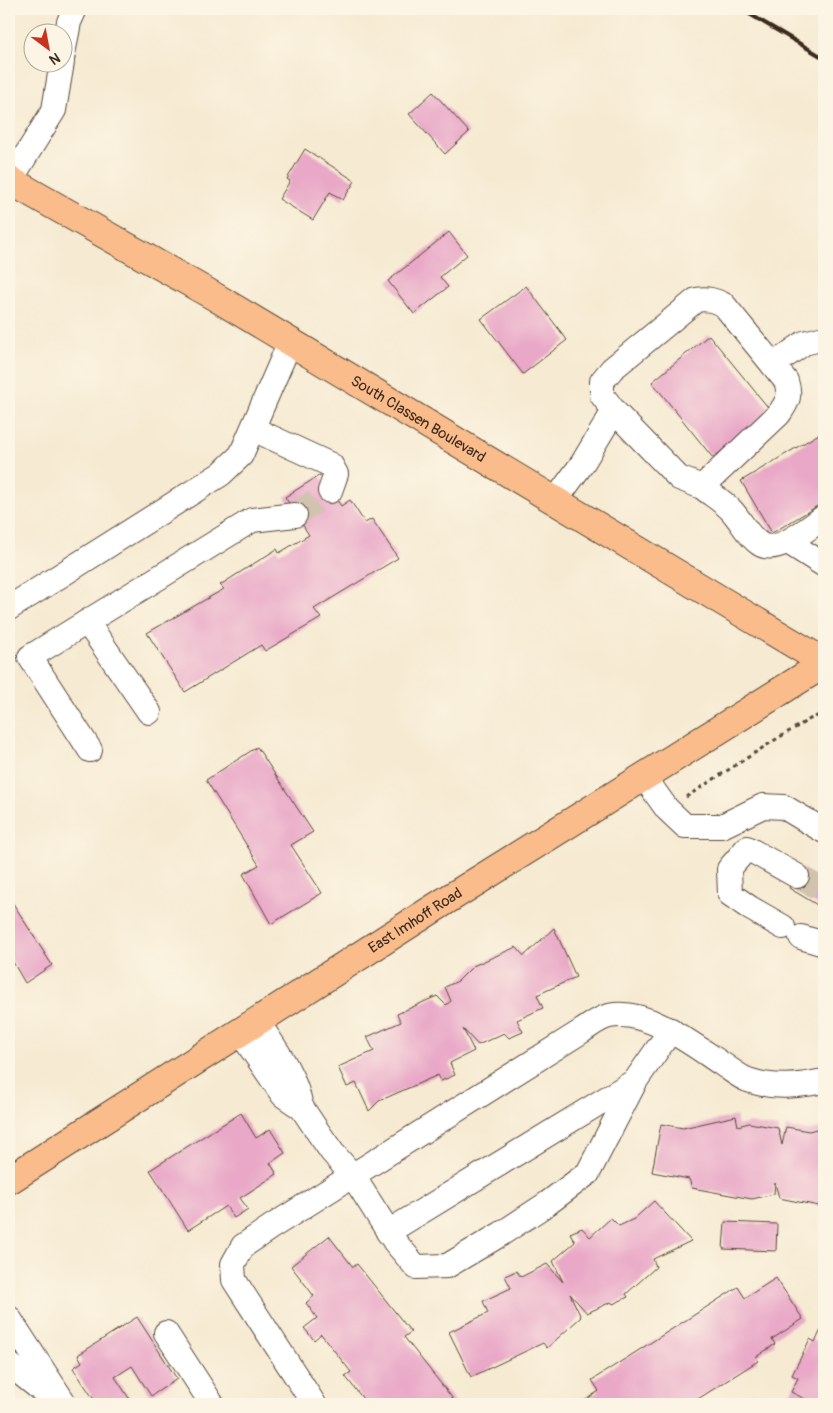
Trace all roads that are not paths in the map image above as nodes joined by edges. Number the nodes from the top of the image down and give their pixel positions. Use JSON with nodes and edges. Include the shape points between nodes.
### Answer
{"nodes":[{"id":1,"x":75,"y":9,"type":"edge"},
{"id":2,"x":69,"y":22,"type":"edge"},
{"id":3,"x":60,"y":72,"type":"edge"},
{"id":4,"x":9,"y":180,"type":"edge"},
{"id":5,"x":824,"y":338,"type":"edge"},
{"id":6,"x":290,"y":342,"type":"junction"},
{"id":7,"x":773,"y":365,"type":"junction"},
{"id":8,"x":614,"y":410,"type":"junction"},
{"id":9,"x":252,"y":429,"type":"junction"},
{"id":10,"x":702,"y":487,"type":"junction"},
{"id":11,"x":330,"y":491,"type":"dead end"},
{"id":12,"x":555,"y":500,"type":"junction"},
{"id":13,"x":295,"y":515,"type":"tunnel mouth"},
{"id":14,"x":824,"y":517,"type":"edge"},
{"id":15,"x":788,"y":542,"type":"junction"},
{"id":16,"x":824,"y":566,"type":"edge"},
{"id":17,"x":9,"y":608,"type":"edge"},
{"id":18,"x":87,"y":622,"type":"junction"},
{"id":19,"x":824,"y":663,"type":"edge"},
{"id":20,"x":148,"y":712,"type":"dead end"},
{"id":21,"x":90,"y":750,"type":"dead end"},
{"id":22,"x":644,"y":777,"type":"junction"},
{"id":23,"x":824,"y":831,"type":"edge"},
{"id":24,"x":797,"y":876,"type":"tunnel mouth"},
{"id":25,"x":824,"y":944,"type":"edge"},
{"id":26,"x":248,"y":1026,"type":"junction"},
{"id":27,"x":671,"y":1030,"type":"junction"},
{"id":28,"x":636,"y":1080,"type":"junction"},
{"id":29,"x":824,"y":1082,"type":"edge"},
{"id":30,"x":353,"y":1176,"type":"junction"},
{"id":31,"x":9,"y":1180,"type":"edge"},
{"id":32,"x":388,"y":1232,"type":"junction"},
{"id":33,"x":9,"y":1318,"type":"edge"},
{"id":34,"x":166,"y":1333,"type":"dead end"},
{"id":35,"x":9,"y":1364,"type":"edge"},
{"id":36,"x":64,"y":1404,"type":"edge"},
{"id":37,"x":212,"y":1404,"type":"edge"},
{"id":38,"x":314,"y":1404,"type":"edge"}],
"edges":[{"from":1,"to":2,"type":"street"},
{"from":3,"to":4,"type":"street","via":[[54,110]]},
{"from":4,"to":6,"type":"main road","name":"South Classen Boulevard"},
{"from":5,"to":7,"type":"street","via":[[804,343]]},
{"from":6,"to":9,"type":"street"},
{"from":6,"to":12,"type":"main road","name":"South Classen Boulevard"},
{"from":7,"to":8,"type":"street","via":[[724,305],[704,298],[696,300],[612,369],[602,381],[602,395]]},
{"from":7,"to":10,"type":"street","via":[[790,392],[786,403],[779,414]]},
{"from":8,"to":10,"type":"street","via":[[679,478]]},
{"from":8,"to":12,"type":"street","via":[[582,464]]},
{"from":9,"to":11,"type":"street","via":[[331,466],[336,474]]},
{"from":9,"to":17,"type":"street","via":[[241,455],[222,474]]},
{"from":10,"to":15,"type":"street","via":[[732,510],[746,531],[761,545],[771,547]]},
{"from":12,"to":19,"type":"main road","name":"South Classen Boulevard"},
{"from":13,"to":18,"type":"street","via":[[252,520]]},
{"from":14,"to":15,"type":"street"},
{"from":15,"to":16,"type":"street"},
{"from":18,"to":20,"type":"street"},
{"from":18,"to":21,"type":"street","via":[[30,657]]},
{"from":19,"to":22,"type":"main road","name":"East Imhoff Road"},
{"from":22,"to":23,"type":"street","via":[[666,809],[685,826],[722,826],[764,806],[784,806]]},
{"from":22,"to":26,"type":"main road","name":"East Imhoff Road"},
{"from":24,"to":25,"type":"street","via":[[747,848],[729,869],[730,894],[792,932]]},
{"from":26,"to":30,"type":"street","via":[[285,1064],[301,1107]]},
{"from":26,"to":31,"type":"main road","name":"East Imhoff Road"},
{"from":27,"to":28,"type":"street"},
{"from":27,"to":29,"type":"street","via":[[747,1080],[774,1086]]},
{"from":27,"to":30,"type":"street","via":[[639,1017],[623,1014],[606,1016]]},
{"from":28,"to":32,"type":"street"},
{"from":28,"to":32,"type":"street","via":[[588,1173],[501,1234],[447,1266],[416,1267]]},
{"from":30,"to":32,"type":"street"},
{"from":30,"to":38,"type":"street","via":[[243,1246],[233,1264],[234,1280]]},
{"from":33,"to":36,"type":"street"},
{"from":34,"to":37,"type":"street"},
{"from":35,"to":36,"type":"street"}]}
